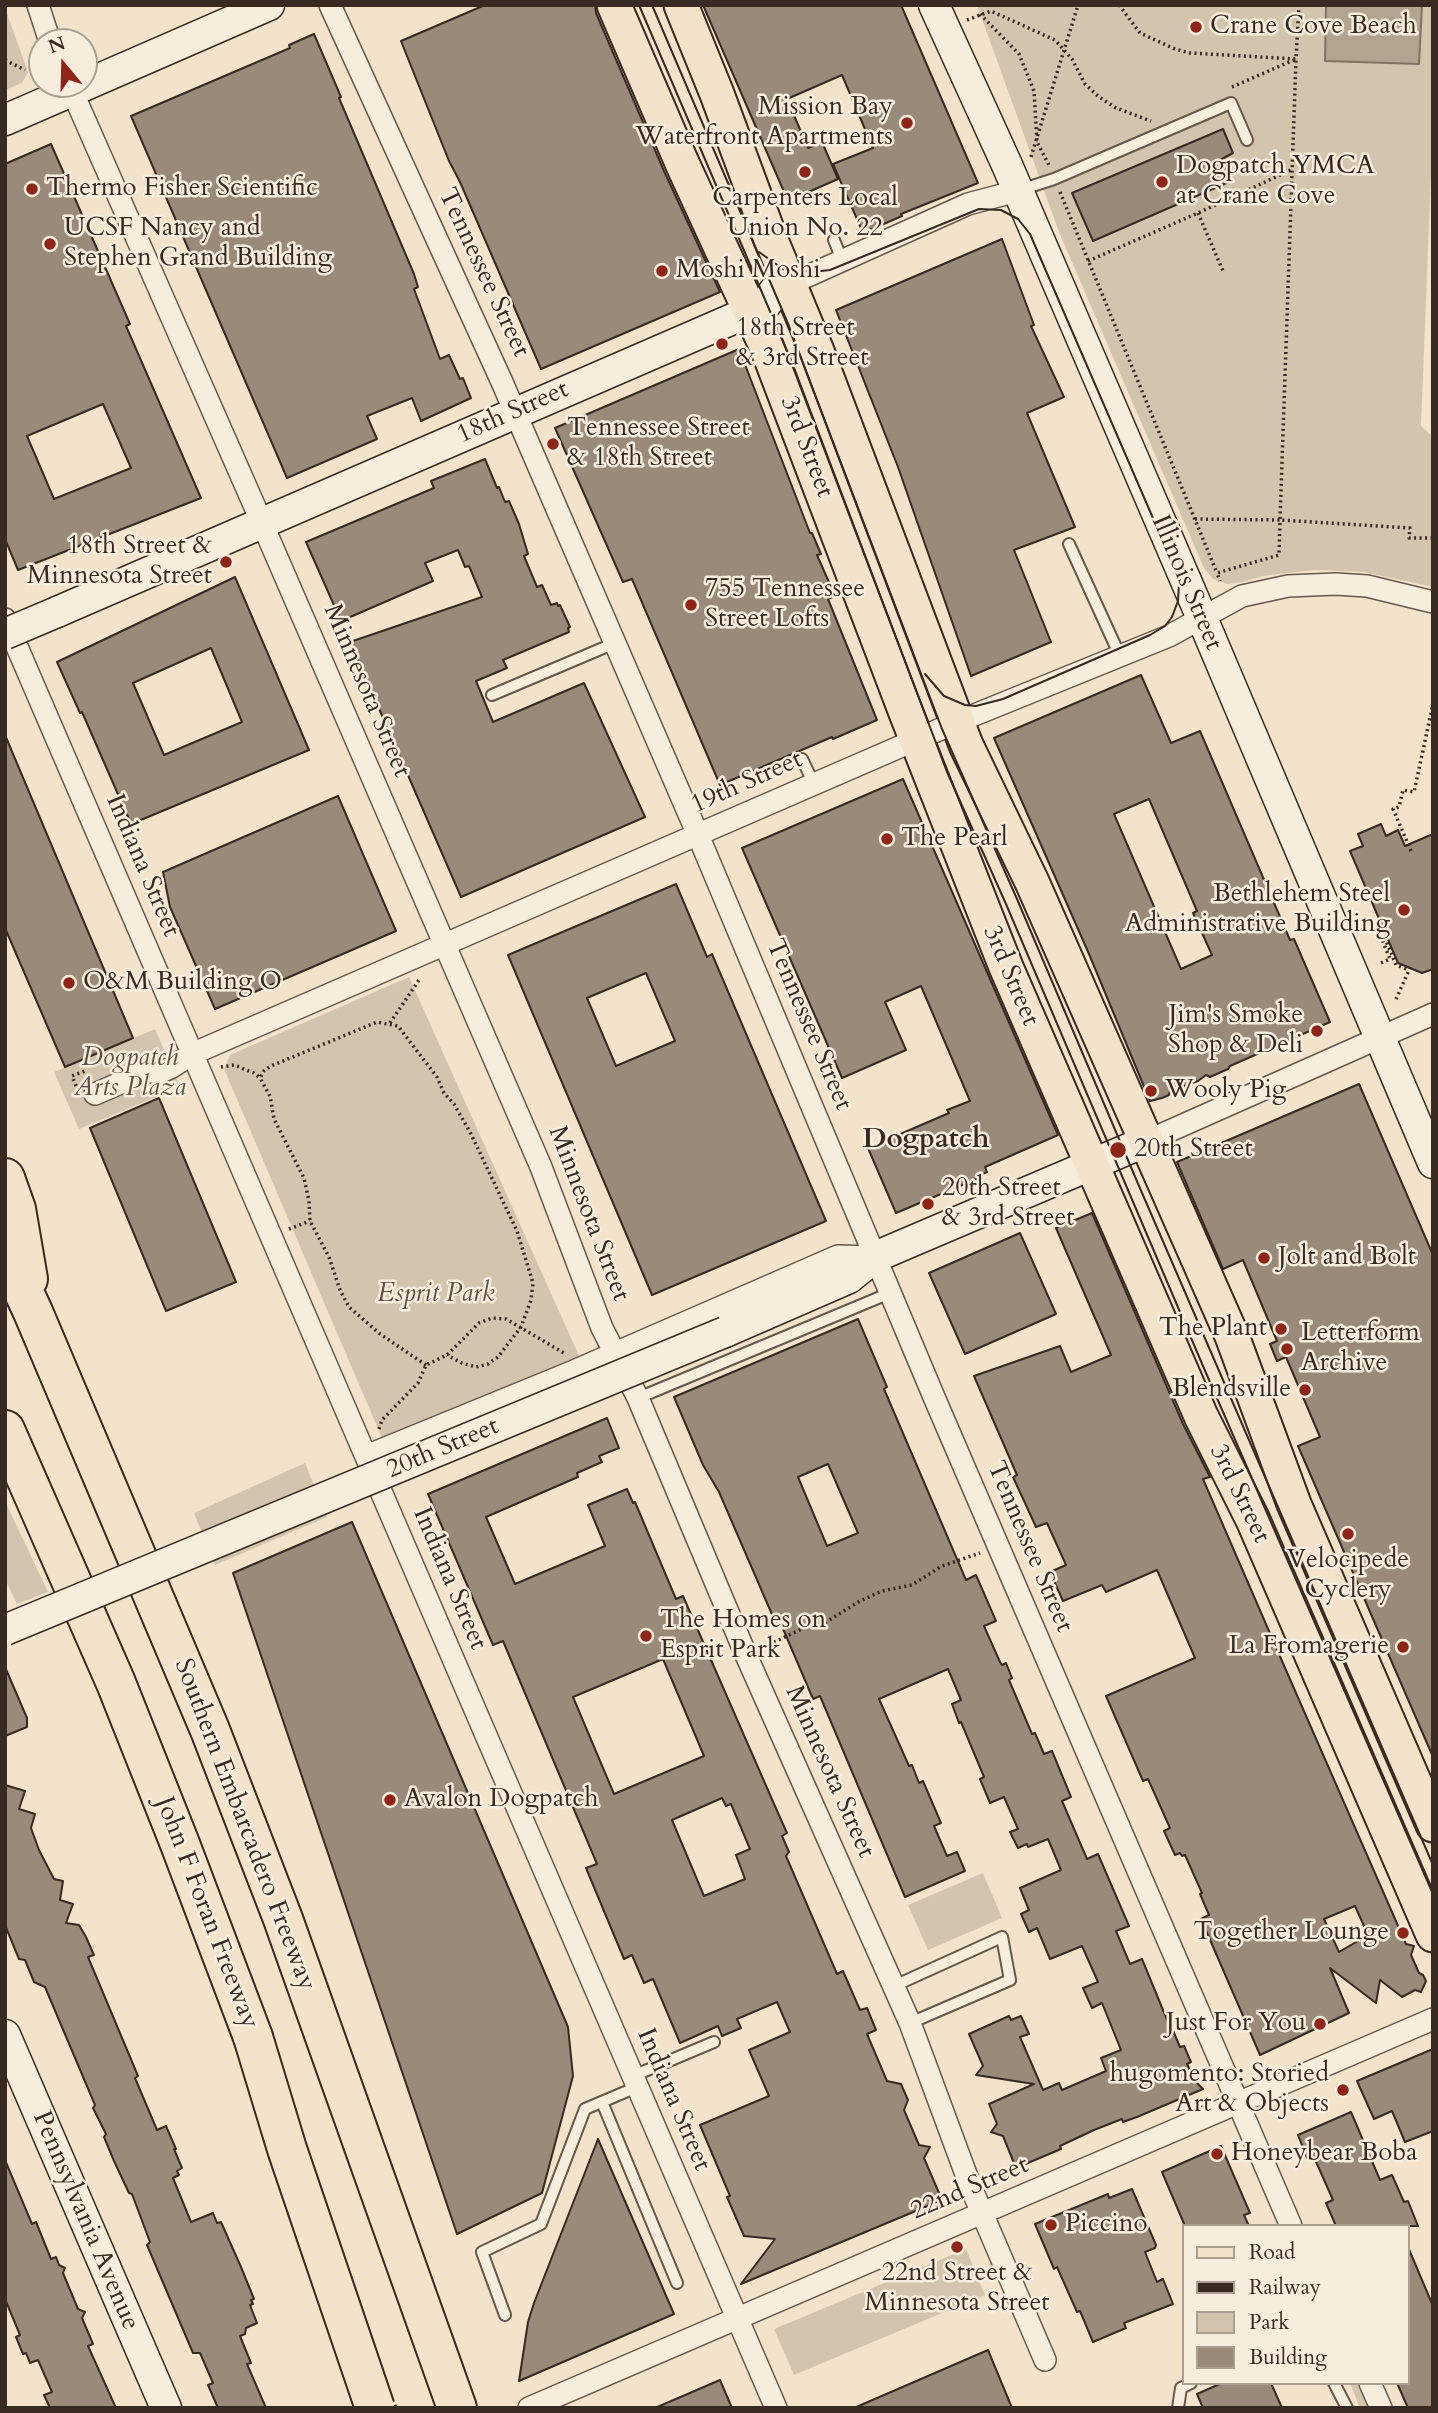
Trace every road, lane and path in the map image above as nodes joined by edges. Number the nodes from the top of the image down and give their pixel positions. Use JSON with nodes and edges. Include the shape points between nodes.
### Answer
{"nodes":[{"id":1,"x":38,"y":5,"type":"edge"},
{"id":2,"x":269,"y":5,"type":"edge"},
{"id":3,"x":330,"y":5,"type":"edge"},
{"id":4,"x":614,"y":5,"type":"edge"},
{"id":5,"x":681,"y":5,"type":"edge"},
{"id":6,"x":1078,"y":5,"type":"edge"},
{"id":7,"x":1119,"y":5,"type":"edge"},
{"id":8,"x":1300,"y":5,"type":"edge"},
{"id":9,"x":980,"y":14,"type":"junction"},
{"id":10,"x":939,"y":17,"type":"edge"},
{"id":11,"x":45,"y":28,"type":"edge"},
{"id":12,"x":1065,"y":51,"type":"junction"},
{"id":13,"x":1296,"y":59,"type":"junction"},
{"id":14,"x":5,"y":60,"type":"edge"},
{"id":15,"x":25,"y":70,"type":"dead end"},
{"id":16,"x":98,"y":75,"type":"edge"},
{"id":17,"x":48,"y":98,"type":"edge"},
{"id":18,"x":75,"y":98,"type":"edge"},
{"id":19,"x":5,"y":120,"type":"edge"},
{"id":20,"x":1159,"y":134,"type":"junction"},
{"id":21,"x":1248,"y":140,"type":"dead end"},
{"id":22,"x":1037,"y":142,"type":"junction"},
{"id":23,"x":1031,"y":157,"type":"dead end"},
{"id":24,"x":1291,"y":170,"type":"junction"},
{"id":25,"x":1054,"y":179,"type":"junction"},
{"id":26,"x":1017,"y":191,"type":"junction"},
{"id":27,"x":1198,"y":214,"type":"junction"},
{"id":28,"x":834,"y":240,"type":"dead end"},
{"id":29,"x":842,"y":260,"type":"junction"},
{"id":30,"x":1088,"y":261,"type":"junction"},
{"id":31,"x":1223,"y":271,"type":"dead end"},
{"id":32,"x":790,"y":284,"type":"junction"},
{"id":33,"x":751,"y":311,"type":"junction"},
{"id":34,"x":516,"y":414,"type":"junction"},
{"id":35,"x":1195,"y":519,"type":"junction"},
{"id":36,"x":1280,"y":520,"type":"junction"},
{"id":37,"x":262,"y":523,"type":"junction"},
{"id":38,"x":1433,"y":538,"type":"edge"},
{"id":39,"x":1069,"y":544,"type":"dead end"},
{"id":40,"x":1217,"y":573,"type":"junction"},
{"id":41,"x":1220,"y":581,"type":"dead end"},
{"id":42,"x":1433,"y":602,"type":"edge"},
{"id":43,"x":1202,"y":618,"type":"junction"},
{"id":44,"x":5,"y":619,"type":"edge"},
{"id":45,"x":5,"y":634,"type":"edge"},
{"id":46,"x":615,"y":643,"type":"junction"},
{"id":47,"x":1120,"y":656,"type":"junction"},
{"id":48,"x":492,"y":695,"type":"dead end"},
{"id":49,"x":1433,"y":704,"type":"edge"},
{"id":50,"x":957,"y":722,"type":"junction"},
{"id":51,"x":917,"y":740,"type":"junction"},
{"id":52,"x":802,"y":759,"type":"dead end"},
{"id":53,"x":814,"y":784,"type":"junction"},
{"id":54,"x":698,"y":835,"type":"junction"},
{"id":55,"x":1411,"y":851,"type":"dead end"},
{"id":56,"x":445,"y":944,"type":"junction"},
{"id":57,"x":1381,"y":964,"type":"dead end"},
{"id":58,"x":419,"y":980,"type":"dead end"},
{"id":59,"x":1396,"y":999,"type":"dead end"},
{"id":60,"x":1433,"y":1014,"type":"edge"},
{"id":61,"x":390,"y":1023,"type":"junction"},
{"id":62,"x":1379,"y":1037,"type":"junction"},
{"id":63,"x":192,"y":1054,"type":"junction"},
{"id":64,"x":221,"y":1067,"type":"dead end"},
{"id":65,"x":85,"y":1071,"type":"dead end"},
{"id":66,"x":72,"y":1076,"type":"dead end"},
{"id":67,"x":261,"y":1078,"type":"junction"},
{"id":68,"x":95,"y":1094,"type":"dead end"},
{"id":69,"x":1147,"y":1141,"type":"junction"},
{"id":70,"x":1433,"y":1163,"type":"edge"},
{"id":71,"x":1092,"y":1164,"type":"junction"},
{"id":72,"x":5,"y":1178,"type":"edge"},
{"id":73,"x":5,"y":1252,"type":"edge"},
{"id":74,"x":875,"y":1257,"type":"junction"},
{"id":75,"x":890,"y":1293,"type":"junction"},
{"id":76,"x":33,"y":1312,"type":"junction"},
{"id":77,"x":521,"y":1327,"type":"junction"},
{"id":78,"x":615,"y":1354,"type":"junction"},
{"id":79,"x":447,"y":1355,"type":"junction"},
{"id":80,"x":426,"y":1365,"type":"junction"},
{"id":81,"x":585,"y":1366,"type":"junction"},
{"id":82,"x":638,"y":1398,"type":"junction"},
{"id":83,"x":5,"y":1430,"type":"edge"},
{"id":84,"x":5,"y":1438,"type":"edge"},
{"id":85,"x":366,"y":1456,"type":"junction"},
{"id":86,"x":26,"y":1475,"type":"junction"},
{"id":87,"x":998,"y":1546,"type":"junction"},
{"id":88,"x":5,"y":1630,"type":"edge"},
{"id":89,"x":746,"y":1655,"type":"junction"},
{"id":90,"x":1433,"y":1825,"type":"edge"},
{"id":91,"x":1433,"y":1935,"type":"edge"},
{"id":92,"x":894,"y":1986,"type":"junction"},
{"id":93,"x":1433,"y":2019,"type":"edge"},
{"id":94,"x":910,"y":2023,"type":"junction"},
{"id":95,"x":5,"y":2035,"type":"edge"},
{"id":96,"x":714,"y":2042,"type":"dead end"},
{"id":97,"x":635,"y":2081,"type":"junction"},
{"id":98,"x":602,"y":2102,"type":"junction"},
{"id":99,"x":1239,"y":2103,"type":"junction"},
{"id":100,"x":984,"y":2214,"type":"junction"},
{"id":101,"x":1290,"y":2224,"type":"edge"},
{"id":102,"x":677,"y":2283,"type":"dead end"},
{"id":103,"x":505,"y":2315,"type":"dead end"},
{"id":104,"x":737,"y":2319,"type":"junction"},
{"id":105,"x":1045,"y":2360,"type":"dead end"},
{"id":106,"x":1187,"y":2385,"type":"edge"},
{"id":107,"x":1335,"y":2385,"type":"edge"},
{"id":108,"x":1371,"y":2385,"type":"edge"},
{"id":109,"x":166,"y":2408,"type":"edge"},
{"id":110,"x":375,"y":2408,"type":"edge"},
{"id":111,"x":457,"y":2408,"type":"edge"},
{"id":112,"x":529,"y":2408,"type":"edge"},
{"id":113,"x":776,"y":2408,"type":"edge"},
{"id":114,"x":1178,"y":2408,"type":"edge"},
{"id":115,"x":1347,"y":2408,"type":"edge"},
{"id":116,"x":1381,"y":2408,"type":"edge"}],
"edges":[{"from":1,"to":11,"type":"street"},
{"from":2,"to":16,"type":"street"},
{"from":3,"to":34,"type":"street","name":"Tennessee Street"},
{"from":4,"to":33,"type":"main road","name":"3rd Street"},
{"from":5,"to":32,"type":"main road","name":"3rd Street"},
{"from":6,"to":12,"type":"path"},
{"from":7,"to":13,"type":"path","via":[[1140,33],[1175,49]]},
{"from":8,"to":13,"type":"path"},
{"from":9,"to":10,"type":"path"},
{"from":9,"to":12,"type":"path","via":[[990,11],[1055,40]]},
{"from":9,"to":22,"type":"path","via":[[1019,54],[1034,91]]},
{"from":10,"to":26,"type":"street","name":"Illinois Street"},
{"from":12,"to":20,"type":"path","via":[[1085,84],[1099,97],[1154,122]]},
{"from":12,"to":22,"type":"path"},
{"from":13,"to":24,"type":"path"},
{"from":14,"to":15,"type":"path"},
{"from":17,"to":19,"type":"street"},
{"from":18,"to":37,"type":"street","name":"Minnesota Street"},
{"from":20,"to":21,"type":"lane","via":[[1231,103]]},
{"from":20,"to":25,"type":"lane"},
{"from":22,"to":23,"type":"path"},
{"from":22,"to":25,"type":"path"},
{"from":24,"to":27,"type":"path"},
{"from":24,"to":36,"type":"path"},
{"from":25,"to":26,"type":"lane"},
{"from":25,"to":30,"type":"path"},
{"from":26,"to":29,"type":"street","name":"18th Street","via":[[968,204]]},
{"from":26,"to":43,"type":"street","name":"Illinois Street"},
{"from":27,"to":30,"type":"path"},
{"from":27,"to":31,"type":"path"},
{"from":28,"to":29,"type":"lane"},
{"from":29,"to":32,"type":"street","name":"18th Street"},
{"from":30,"to":35,"type":"path"},
{"from":32,"to":33,"type":"street","name":"18th Street"},
{"from":32,"to":50,"type":"main road","name":"3rd Street"},
{"from":33,"to":34,"type":"street","name":"18th Street"},
{"from":33,"to":51,"type":"main road","name":"3rd Street"},
{"from":34,"to":37,"type":"street","name":"18th Street"},
{"from":34,"to":46,"type":"street","name":"Tennessee Street"},
{"from":35,"to":36,"type":"path"},
{"from":35,"to":40,"type":"path"},
{"from":36,"to":38,"type":"path","via":[[1410,528],[1409,538]]},
{"from":36,"to":40,"type":"path","via":[[1279,555]]},
{"from":37,"to":45,"type":"street","name":"18th Street","bridge":true},
{"from":37,"to":56,"type":"street","name":"Minnesota Street"},
{"from":39,"to":47,"type":"lane"},
{"from":40,"to":41,"type":"path"},
{"from":42,"to":43,"type":"street","name":"19th Street","via":[[1367,586],[1311,584],[1242,596]]},
{"from":43,"to":47,"type":"street","name":"19th Street"},
{"from":43,"to":62,"type":"street","name":"Illinois Street"},
{"from":44,"to":63,"type":"street","name":"Indiana Street"},
{"from":46,"to":48,"type":"lane"},
{"from":46,"to":54,"type":"street","name":"Tennessee Street"},
{"from":47,"to":50,"type":"street","name":"19th Street"},
{"from":49,"to":55,"type":"path","via":[[1414,792],[1403,790],[1399,807],[1393,809]]},
{"from":50,"to":51,"type":"street","name":"19th Street"},
{"from":50,"to":69,"type":"main road","name":"3rd Street"},
{"from":51,"to":53,"type":"street","name":"19th Street"},
{"from":51,"to":71,"type":"main road","name":"3rd Street","via":[[1006,967]]},
{"from":52,"to":53,"type":"lane"},
{"from":53,"to":54,"type":"street","name":"19th Street"},
{"from":54,"to":56,"type":"street","name":"19th Street"},
{"from":54,"to":74,"type":"street","name":"Tennessee Street"},
{"from":56,"to":63,"type":"street","name":"19th Street"},
{"from":56,"to":78,"type":"street","name":"Minnesota Street"},
{"from":57,"to":59,"type":"path","via":[[1390,959],[1384,936],[1396,965],[1410,969]]},
{"from":58,"to":61,"type":"path"},
{"from":60,"to":62,"type":"street","name":"20th Street"},
{"from":61,"to":67,"type":"path","via":[[377,1022],[282,1061],[264,1071]]},
{"from":61,"to":77,"type":"path","via":[[398,1026],[454,1104],[517,1231],[533,1283]]},
{"from":62,"to":69,"type":"street","name":"20th Street"},
{"from":62,"to":70,"type":"street","name":"Illinois Street"},
{"from":63,"to":68,"type":"street","name":"19th Street","via":[[172,1068],[146,1072]]},
{"from":63,"to":85,"type":"street","name":"Indiana Street"},
{"from":64,"to":67,"type":"path","via":[[234,1065]]},
{"from":65,"to":66,"type":"path"},
{"from":67,"to":80,"type":"path","via":[[274,1119],[304,1178],[310,1221],[349,1307]]},
{"from":69,"to":71,"type":"street","name":"20th Street"},
{"from":69,"to":90,"type":"main road","name":"3rd Street","via":[[1243,1362],[1294,1504]]},
{"from":71,"to":74,"type":"street","name":"20th Street"},
{"from":71,"to":91,"type":"main road","name":"3rd Street"},
{"from":72,"to":76,"type":"highway","via":[[16,1209]]},
{"from":73,"to":76,"type":"highway","name":"Southern Embarcadero Freeway"},
{"from":74,"to":75,"type":"street","name":"Tennessee Street"},
{"from":74,"to":78,"type":"street","name":"20th Street","via":[[838,1256]]},
{"from":74,"to":88,"type":"street","name":"20th Street","bridge":true,"via":[[849,1278],[725,1332]]},
{"from":75,"to":82,"type":"lane"},
{"from":75,"to":87,"type":"street","name":"Tennessee Street"},
{"from":76,"to":111,"type":"highway","name":"Southern Embarcadero Freeway","via":[[210,1730],[316,2009]]},
{"from":77,"to":79,"type":"path","via":[[492,1318],[479,1323]]},
{"from":77,"to":79,"type":"path","via":[[488,1364],[476,1367]]},
{"from":77,"to":81,"type":"path"},
{"from":78,"to":81,"type":"street","name":"20th Street"},
{"from":78,"to":82,"type":"street","name":"Minnesota Street"},
{"from":79,"to":80,"type":"path"},
{"from":80,"to":85,"type":"path","via":[[418,1383],[382,1420]]},
{"from":81,"to":85,"type":"street","name":"20th Street"},
{"from":82,"to":89,"type":"street","name":"Minnesota Street"},
{"from":83,"to":86,"type":"highway","name":"John F Foran Freeway"},
{"from":84,"to":86,"type":"highway"},
{"from":85,"to":97,"type":"street","name":"Indiana Street"},
{"from":86,"to":110,"type":"highway","name":"John F Foran Freeway","bridge":true,"via":[[147,1759],[253,2037]]},
{"from":87,"to":89,"type":"path","via":[[942,1566],[912,1585],[882,1591],[826,1622]]},
{"from":87,"to":99,"type":"street","name":"Tennessee Street"},
{"from":89,"to":92,"type":"street","name":"Minnesota Street"},
{"from":92,"to":94,"type":"street","name":"Minnesota Street"},
{"from":92,"to":94,"type":"lane","via":[[1002,1937],[1010,1980]]},
{"from":93,"to":99,"type":"street","name":"22nd Street"},
{"from":94,"to":100,"type":"street","name":"Minnesota Street"},
{"from":95,"to":109,"type":"street","name":"Pennsylvania Avenue"},
{"from":96,"to":97,"type":"lane"},
{"from":97,"to":98,"type":"lane"},
{"from":97,"to":104,"type":"street","name":"Indiana Street"},
{"from":98,"to":102,"type":"lane"},
{"from":98,"to":103,"type":"lane","via":[[585,2109],[541,2224],[482,2252]]},
{"from":99,"to":100,"type":"street","name":"22nd Street"},
{"from":99,"to":101,"type":"street","name":"Tennessee Street"},
{"from":100,"to":104,"type":"street","name":"22nd Street"},
{"from":100,"to":105,"type":"street","name":"Minnesota Street"},
{"from":104,"to":112,"type":"street","name":"22nd Street"},
{"from":104,"to":113,"type":"street","name":"Indiana Street"},
{"from":106,"to":114,"type":"lane","via":[[1181,2388]]},
{"from":107,"to":115,"type":"lane"},
{"from":108,"to":116,"type":"street"}]}
